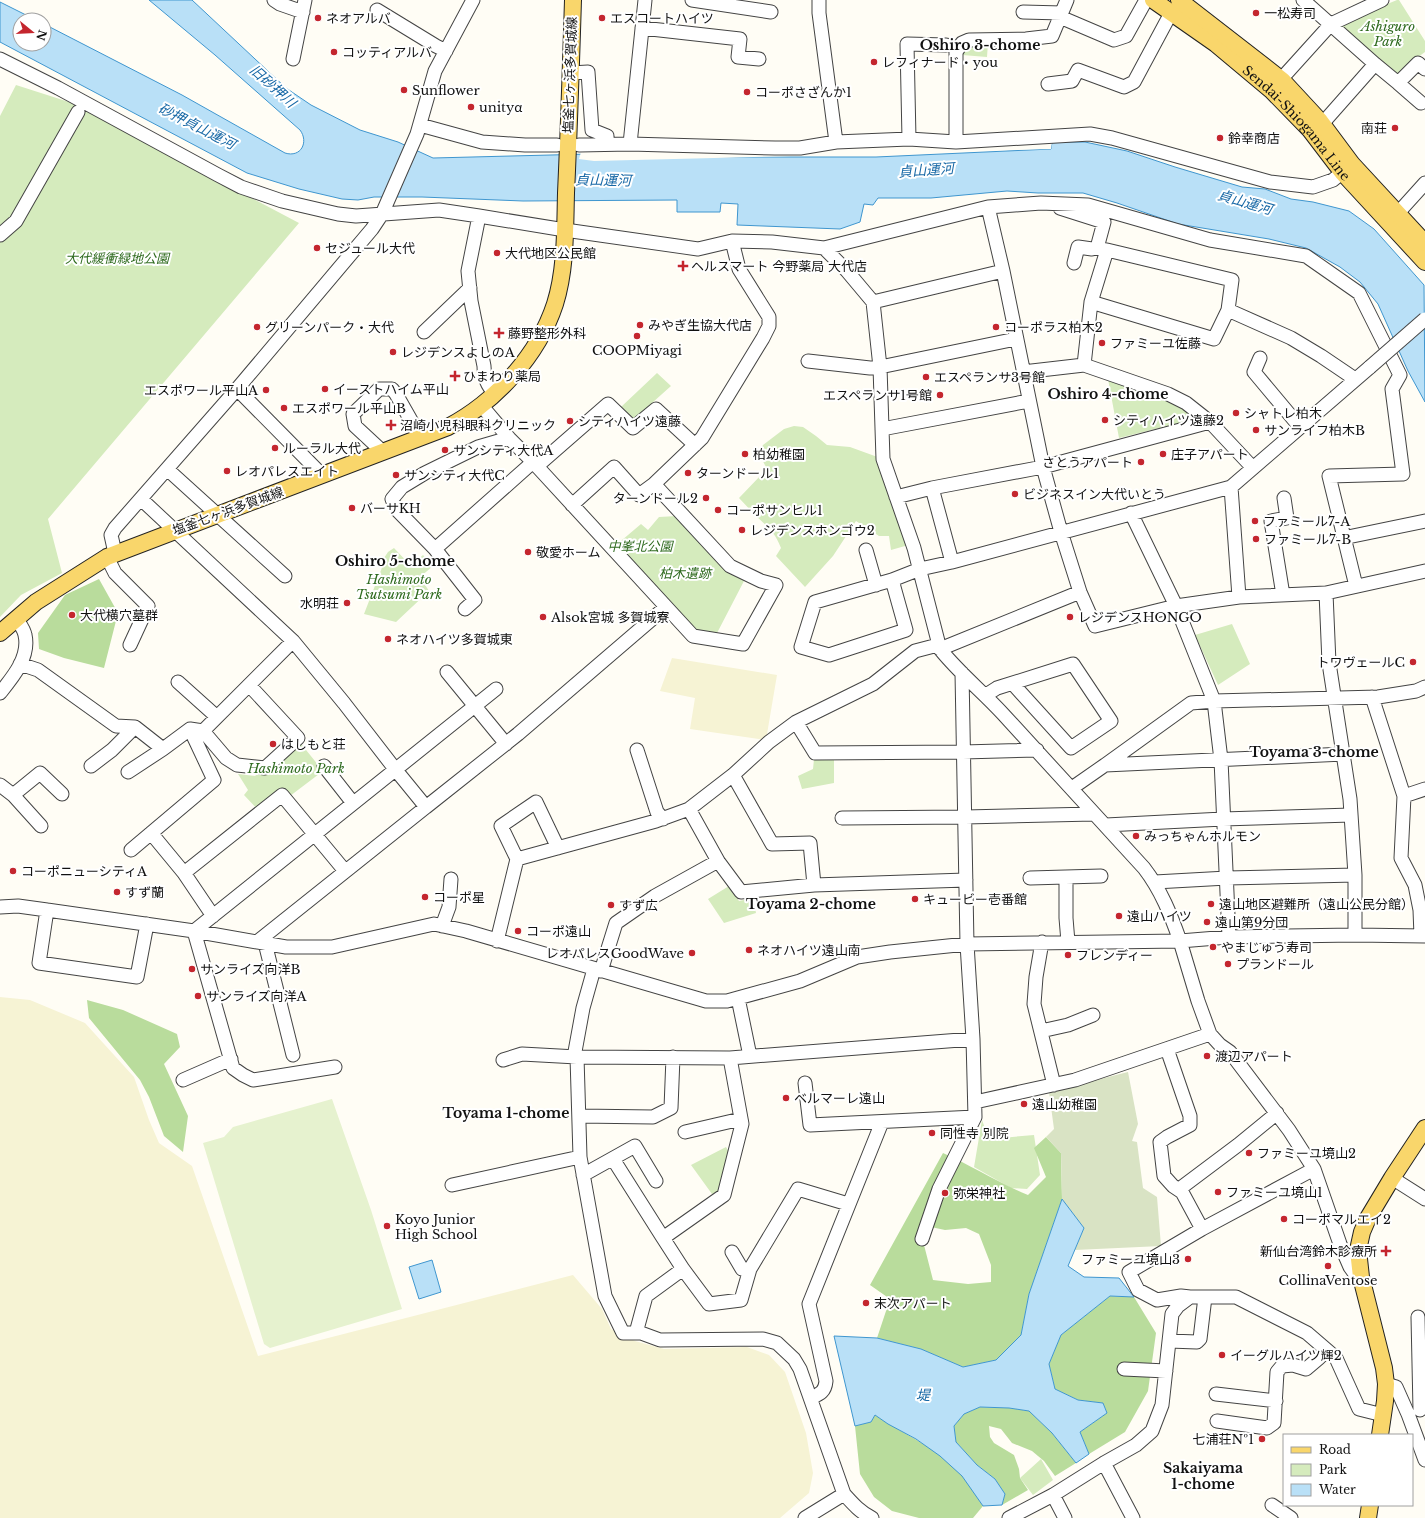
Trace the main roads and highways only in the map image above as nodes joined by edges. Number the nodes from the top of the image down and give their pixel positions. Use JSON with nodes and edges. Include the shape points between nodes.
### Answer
{"nodes":[{"id":1,"x":573,"y":0,"type":"edge"},
{"id":2,"x":1153,"y":0,"type":"edge"},
{"id":3,"x":1177,"y":3,"type":"edge"},
{"id":4,"x":1276,"y":85,"type":"junction"},
{"id":5,"x":1347,"y":168,"type":"junction"},
{"id":6,"x":1425,"y":243,"type":"edge"},
{"id":7,"x":1425,"y":262,"type":"edge"},
{"id":8,"x":0,"y":633,"type":"edge"},
{"id":9,"x":1425,"y":1128,"type":"edge"},
{"id":10,"x":1380,"y":1434,"type":"edge"},
{"id":11,"x":1370,"y":1506,"type":"edge"},
{"id":12,"x":1368,"y":1518,"type":"edge"}],
"edges":[{"from":1,"to":8,"type":"main road","name":"塩釜七ヶ浜多賀城線","via":[[561,276],[550,318],[542,334],[512,376],[495,394],[459,421],[421,438],[111,555],[36,602]]},
{"from":2,"to":3,"type":"main road","name":"Sendai-Shiogama Line"},
{"from":3,"to":4,"type":"main road","name":"Sendai-Shiogama Line"},
{"from":4,"to":5,"type":"main road","name":"Sendai-Shiogama Line","via":[[1310,130]]},
{"from":4,"to":5,"type":"main road","name":"Sendai-Shiogama Line","via":[[1322,124]]},
{"from":5,"to":6,"type":"main road","name":"Sendai-Shiogama Line","via":[[1398,213]]},
{"from":5,"to":7,"type":"main road","name":"Sendai-Shiogama Line"},
{"from":9,"to":10,"type":"main road","via":[[1368,1218],[1358,1250],[1361,1277],[1386,1384]]},
{"from":11,"to":12,"type":"main road"}]}
